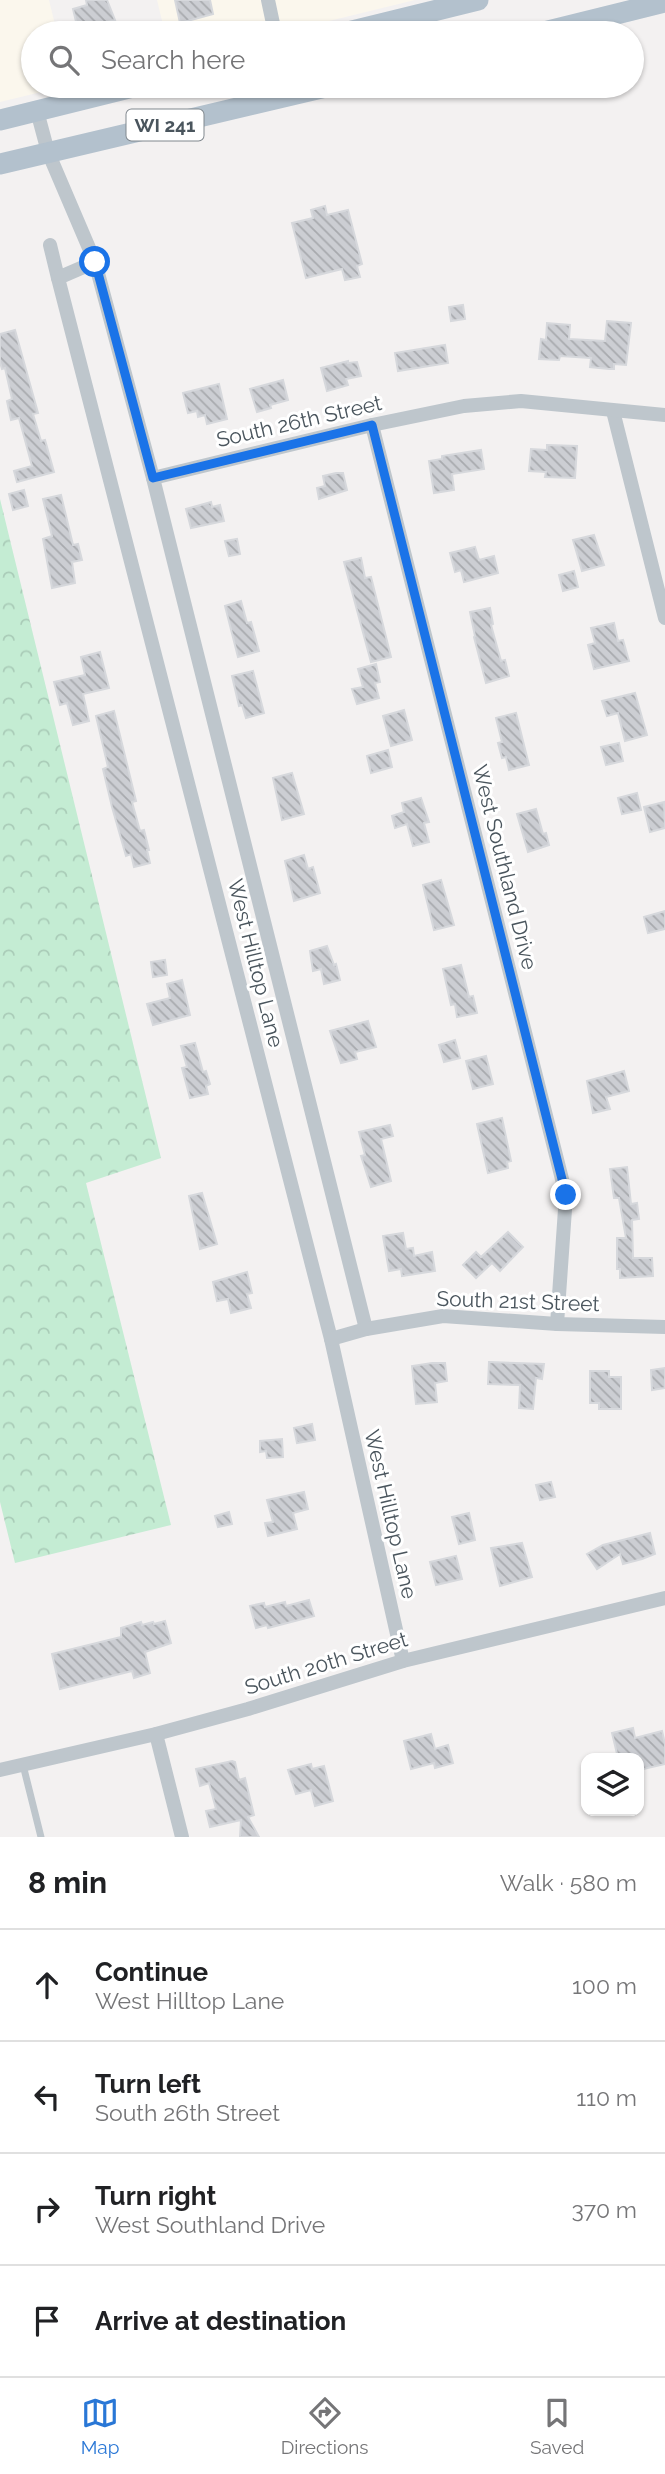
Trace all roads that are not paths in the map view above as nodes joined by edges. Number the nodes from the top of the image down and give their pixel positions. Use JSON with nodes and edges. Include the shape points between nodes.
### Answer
{"nodes":[{"id":1,"x":268,"y":0,"type":"edge"},
{"id":2,"x":478,"y":0,"type":"edge"},
{"id":3,"x":665,"y":2,"type":"edge"},
{"id":4,"x":272,"y":21,"type":"edge"},
{"id":5,"x":393,"y":21,"type":"edge"},
{"id":6,"x":588,"y":21,"type":"edge"},
{"id":7,"x":89,"y":98,"type":"edge"},
{"id":8,"x":261,"y":98,"type":"edge"},
{"id":9,"x":37,"y":111,"type":"junction"},
{"id":10,"x":0,"y":120,"type":"edge"},
{"id":11,"x":48,"y":152,"type":"junction"},
{"id":12,"x":0,"y":164,"type":"edge"},
{"id":13,"x":50,"y":245,"type":"dead end"},
{"id":14,"x":95,"y":262,"type":"junction"},
{"id":15,"x":58,"y":278,"type":"junction"},
{"id":16,"x":613,"y":411,"type":"junction"},
{"id":17,"x":665,"y":415,"type":"edge"},
{"id":18,"x":372,"y":425,"type":"junction"},
{"id":19,"x":153,"y":478,"type":"junction"},
{"id":20,"x":665,"y":618,"type":"edge"},
{"id":21,"x":557,"y":1324,"type":"junction"},
{"id":22,"x":665,"y":1327,"type":"edge"},
{"id":23,"x":366,"y":1329,"type":"junction"},
{"id":24,"x":331,"y":1339,"type":"junction"},
{"id":25,"x":665,"y":1598,"type":"edge"},
{"id":26,"x":403,"y":1661,"type":"junction"},
{"id":27,"x":156,"y":1734,"type":"junction"},
{"id":28,"x":23,"y":1765,"type":"junction"},
{"id":29,"x":0,"y":1770,"type":"edge"},
{"id":30,"x":41,"y":1837,"type":"edge"},
{"id":31,"x":182,"y":1837,"type":"edge"}],
"edges":[{"from":1,"to":4,"type":"street"},
{"from":2,"to":5,"type":"main road"},
{"from":3,"to":6,"type":"main road"},
{"from":7,"to":9,"type":"main road","number":"WI 241"},
{"from":8,"to":11,"type":"main road","number":"WI 241"},
{"from":9,"to":10,"type":"main road","number":"WI 241"},
{"from":9,"to":11,"type":"street","name":"West Hilltop Lane"},
{"from":11,"to":12,"type":"main road","number":"WI 241"},
{"from":11,"to":14,"type":"street","name":"West Hilltop Lane"},
{"from":13,"to":15,"type":"street","name":"West Hilltop Lane"},
{"from":14,"to":15,"type":"street"},
{"from":14,"to":19,"type":"street","name":"West Hilltop Lane"},
{"from":15,"to":24,"type":"street","name":"West Hilltop Lane"},
{"from":16,"to":17,"type":"street","name":"South 26th Street"},
{"from":16,"to":18,"type":"street","name":"South 26th Street","via":[[521,401],[464,406]]},
{"from":16,"to":20,"type":"street"},
{"from":18,"to":19,"type":"street","name":"South 26th Street"},
{"from":18,"to":21,"type":"street","name":"West Southland Drive","via":[[566,1195]]},
{"from":19,"to":23,"type":"street","name":"West Hilltop Lane"},
{"from":21,"to":22,"type":"street","name":"South 21st Street"},
{"from":21,"to":23,"type":"street","name":"South 21st Street","via":[[443,1316]]},
{"from":23,"to":24,"type":"street","name":"South 21st Street"},
{"from":24,"to":26,"type":"street","name":"West Hilltop Lane"},
{"from":25,"to":26,"type":"street","name":"South 20th Street"},
{"from":26,"to":27,"type":"street","name":"South 20th Street"},
{"from":27,"to":28,"type":"street","name":"South 20th Street"},
{"from":27,"to":31,"type":"street"},
{"from":28,"to":29,"type":"street","name":"South 20th Street"},
{"from":28,"to":30,"type":"lane"}]}
